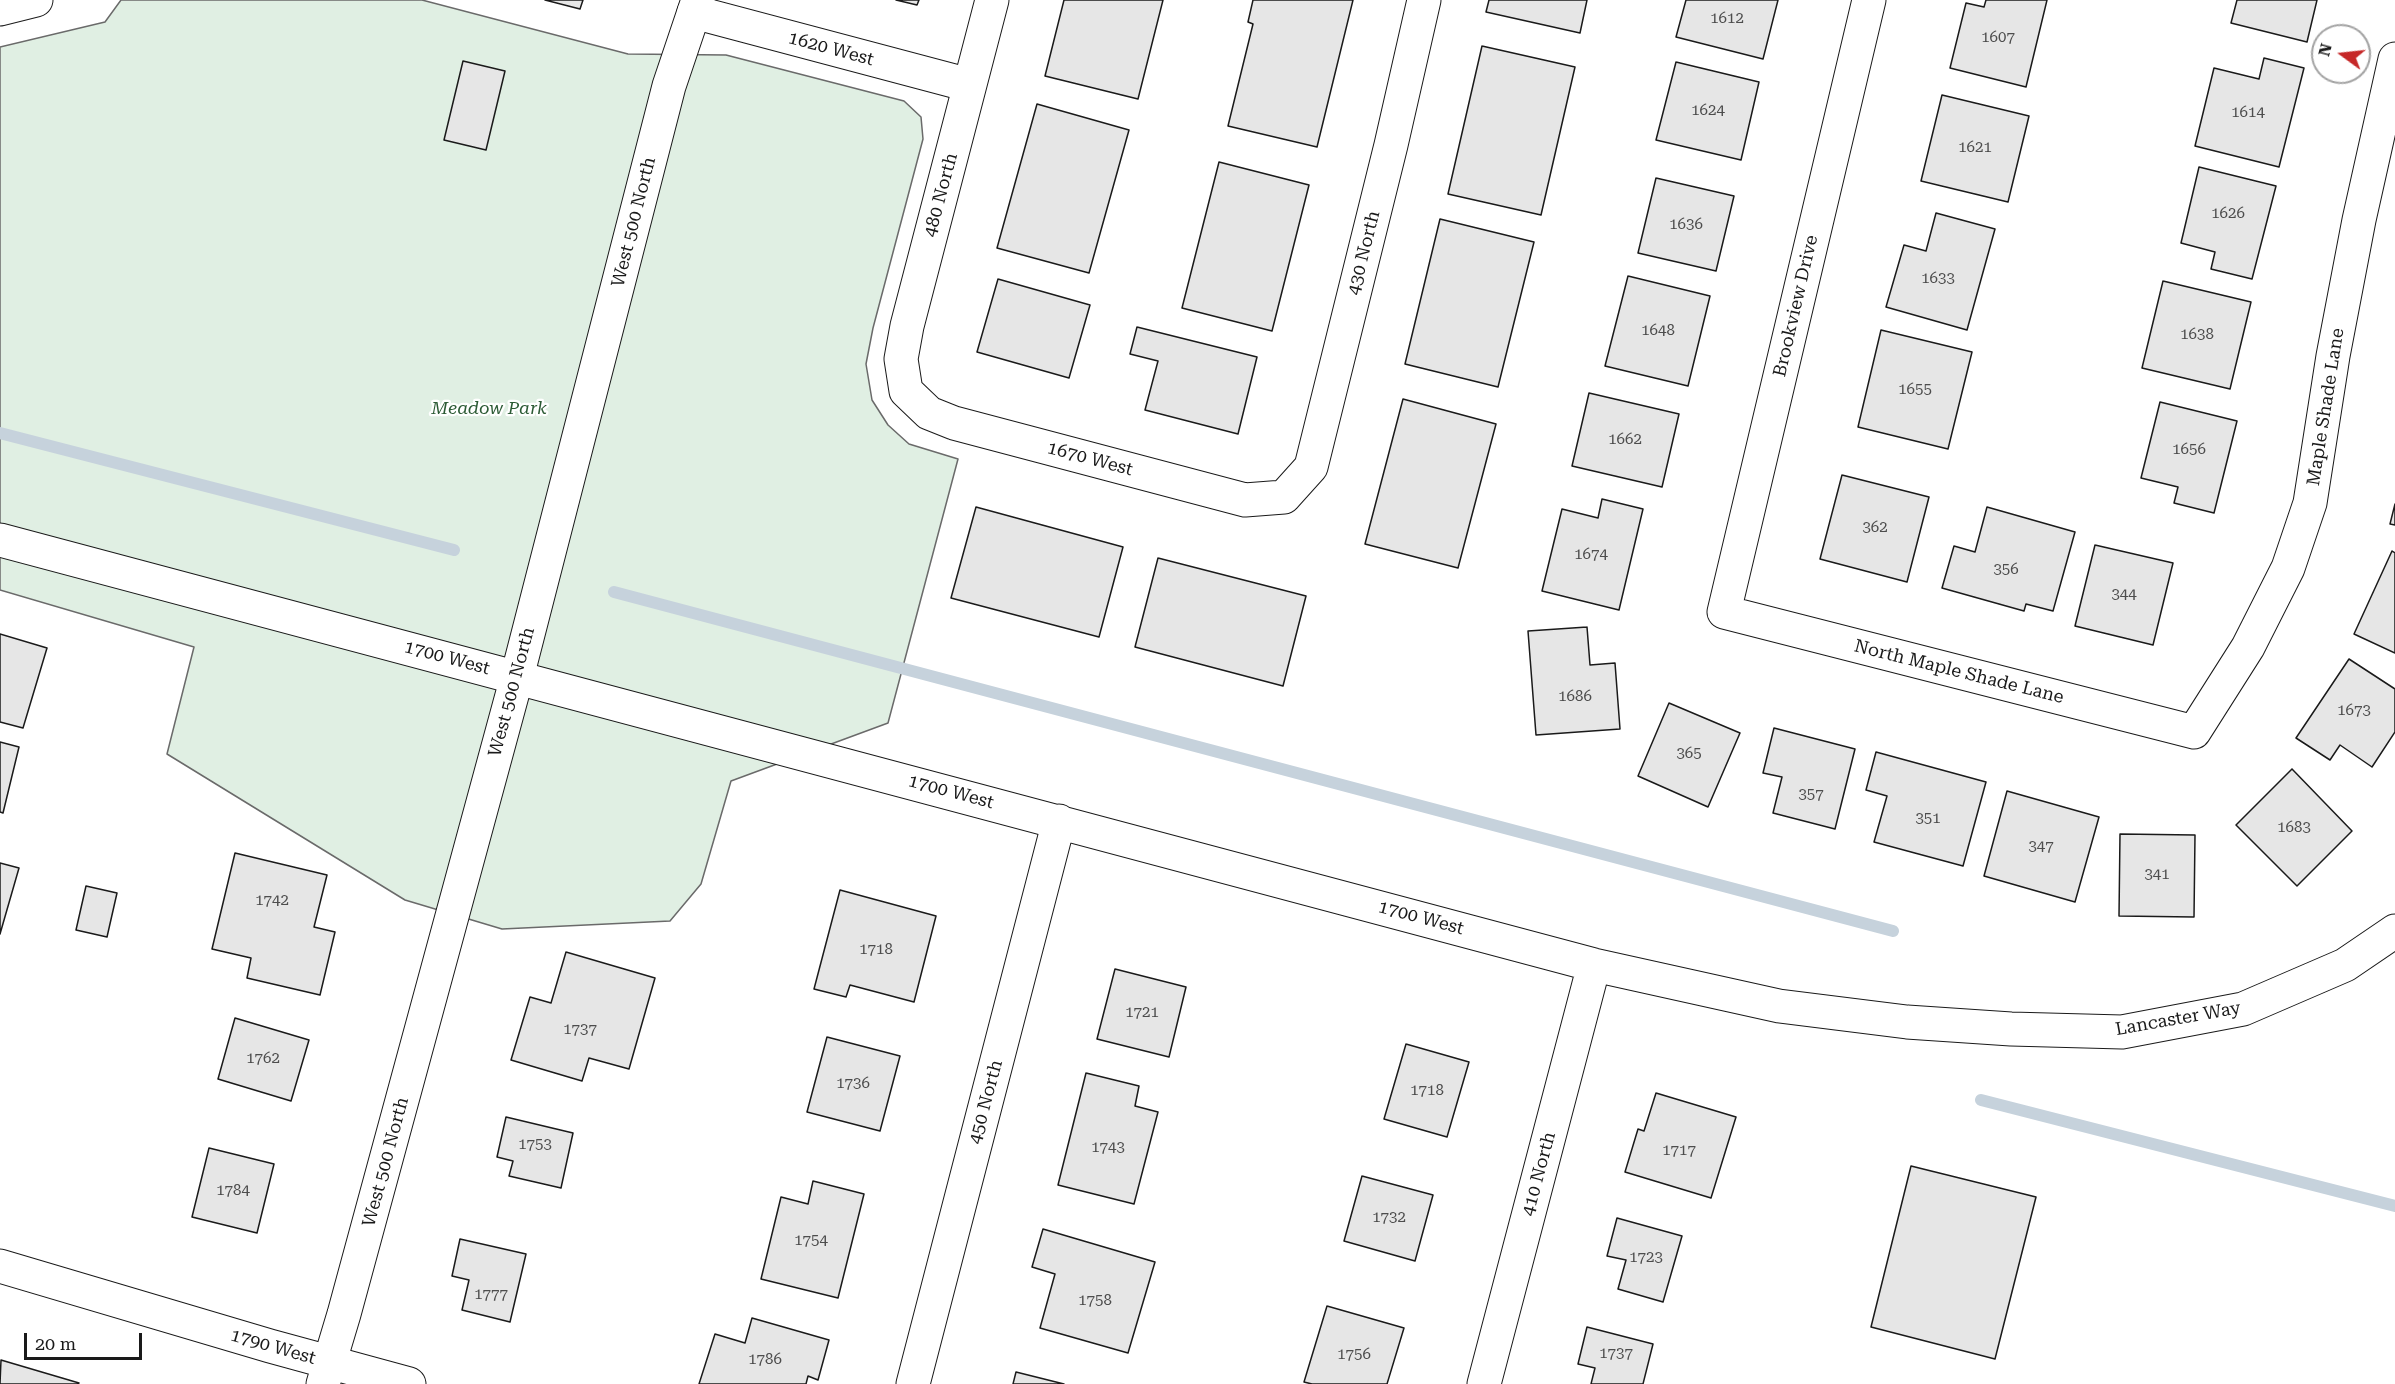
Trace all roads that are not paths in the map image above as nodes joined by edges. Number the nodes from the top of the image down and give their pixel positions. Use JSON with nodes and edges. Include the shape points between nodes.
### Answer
{"nodes":[{"id":1,"x":36,"y":0,"type":"edge"},
{"id":2,"x":992,"y":0,"type":"edge"},
{"id":3,"x":1424,"y":0,"type":"edge"},
{"id":4,"x":1869,"y":0,"type":"edge"},
{"id":5,"x":696,"y":6,"type":"edge"},
{"id":6,"x":0,"y":9,"type":"edge"},
{"id":7,"x":2395,"y":59,"type":"edge"},
{"id":8,"x":969,"y":85,"type":"junction"},
{"id":9,"x":2390,"y":107,"type":"edge"},
{"id":10,"x":906,"y":391,"type":"joint"},
{"id":11,"x":1284,"y":497,"type":"joint"},
{"id":12,"x":0,"y":540,"type":"edge"},
{"id":13,"x":1724,"y":612,"type":"joint"},
{"id":14,"x":517,"y":677,"type":"junction"},
{"id":15,"x":2194,"y":732,"type":"joint"},
{"id":16,"x":1059,"y":821,"type":"junction"},
{"id":17,"x":2395,"y":931,"type":"edge"},
{"id":18,"x":1594,"y":965,"type":"junction"},
{"id":19,"x":1907,"y":1022,"type":"joint"},
{"id":20,"x":0,"y":1266,"type":"edge"},
{"id":21,"x":326,"y":1373,"type":"edge"},
{"id":22,"x":409,"y":1384,"type":"edge"},
{"id":23,"x":913,"y":1384,"type":"edge"},
{"id":24,"x":1484,"y":1384,"type":"edge"}],
"edges":[{"from":1,"to":6,"type":"street"},
{"from":2,"to":8,"type":"street","name":"480 North"},
{"from":3,"to":11,"type":"street","name":"430 North","via":[[1311,467]]},
{"from":4,"to":13,"type":"street","name":"Brookview Drive"},
{"from":5,"to":8,"type":"street","name":"1620 West"},
{"from":5,"to":14,"type":"street","name":"West 500 North","via":[[669,86]]},
{"from":7,"to":9,"type":"street","name":"Maple Shade Lane"},
{"from":8,"to":10,"type":"street","name":"480 North","via":[[907,326],[901,359]]},
{"from":9,"to":15,"type":"street","name":"Maple Shade Lane","via":[[2359,220],[2332,356],[2310,503],[2288,568],[2248,647]]},
{"from":10,"to":11,"type":"street","name":"1670 West","via":[[929,413],[954,423],[1245,501]]},
{"from":12,"to":14,"type":"street","name":"1700 West"},
{"from":13,"to":15,"type":"street","name":"North Maple Shade Lane"},
{"from":14,"to":16,"type":"street","name":"1700 West"},
{"from":14,"to":21,"type":"street","name":"West 500 North"},
{"from":16,"to":18,"type":"street","name":"1700 West"},
{"from":16,"to":23,"type":"street","name":"450 North"},
{"from":17,"to":19,"type":"street","name":"Lancaster Way","via":[[2345,965],[2243,1009],[2122,1032]]},
{"from":18,"to":19,"type":"street","name":"1700 West","via":[[1779,1006]]},
{"from":18,"to":24,"type":"street","name":"410 North"},
{"from":20,"to":21,"type":"street","name":"1790 West"},
{"from":21,"to":22,"type":"street","name":"1790 West"}]}
